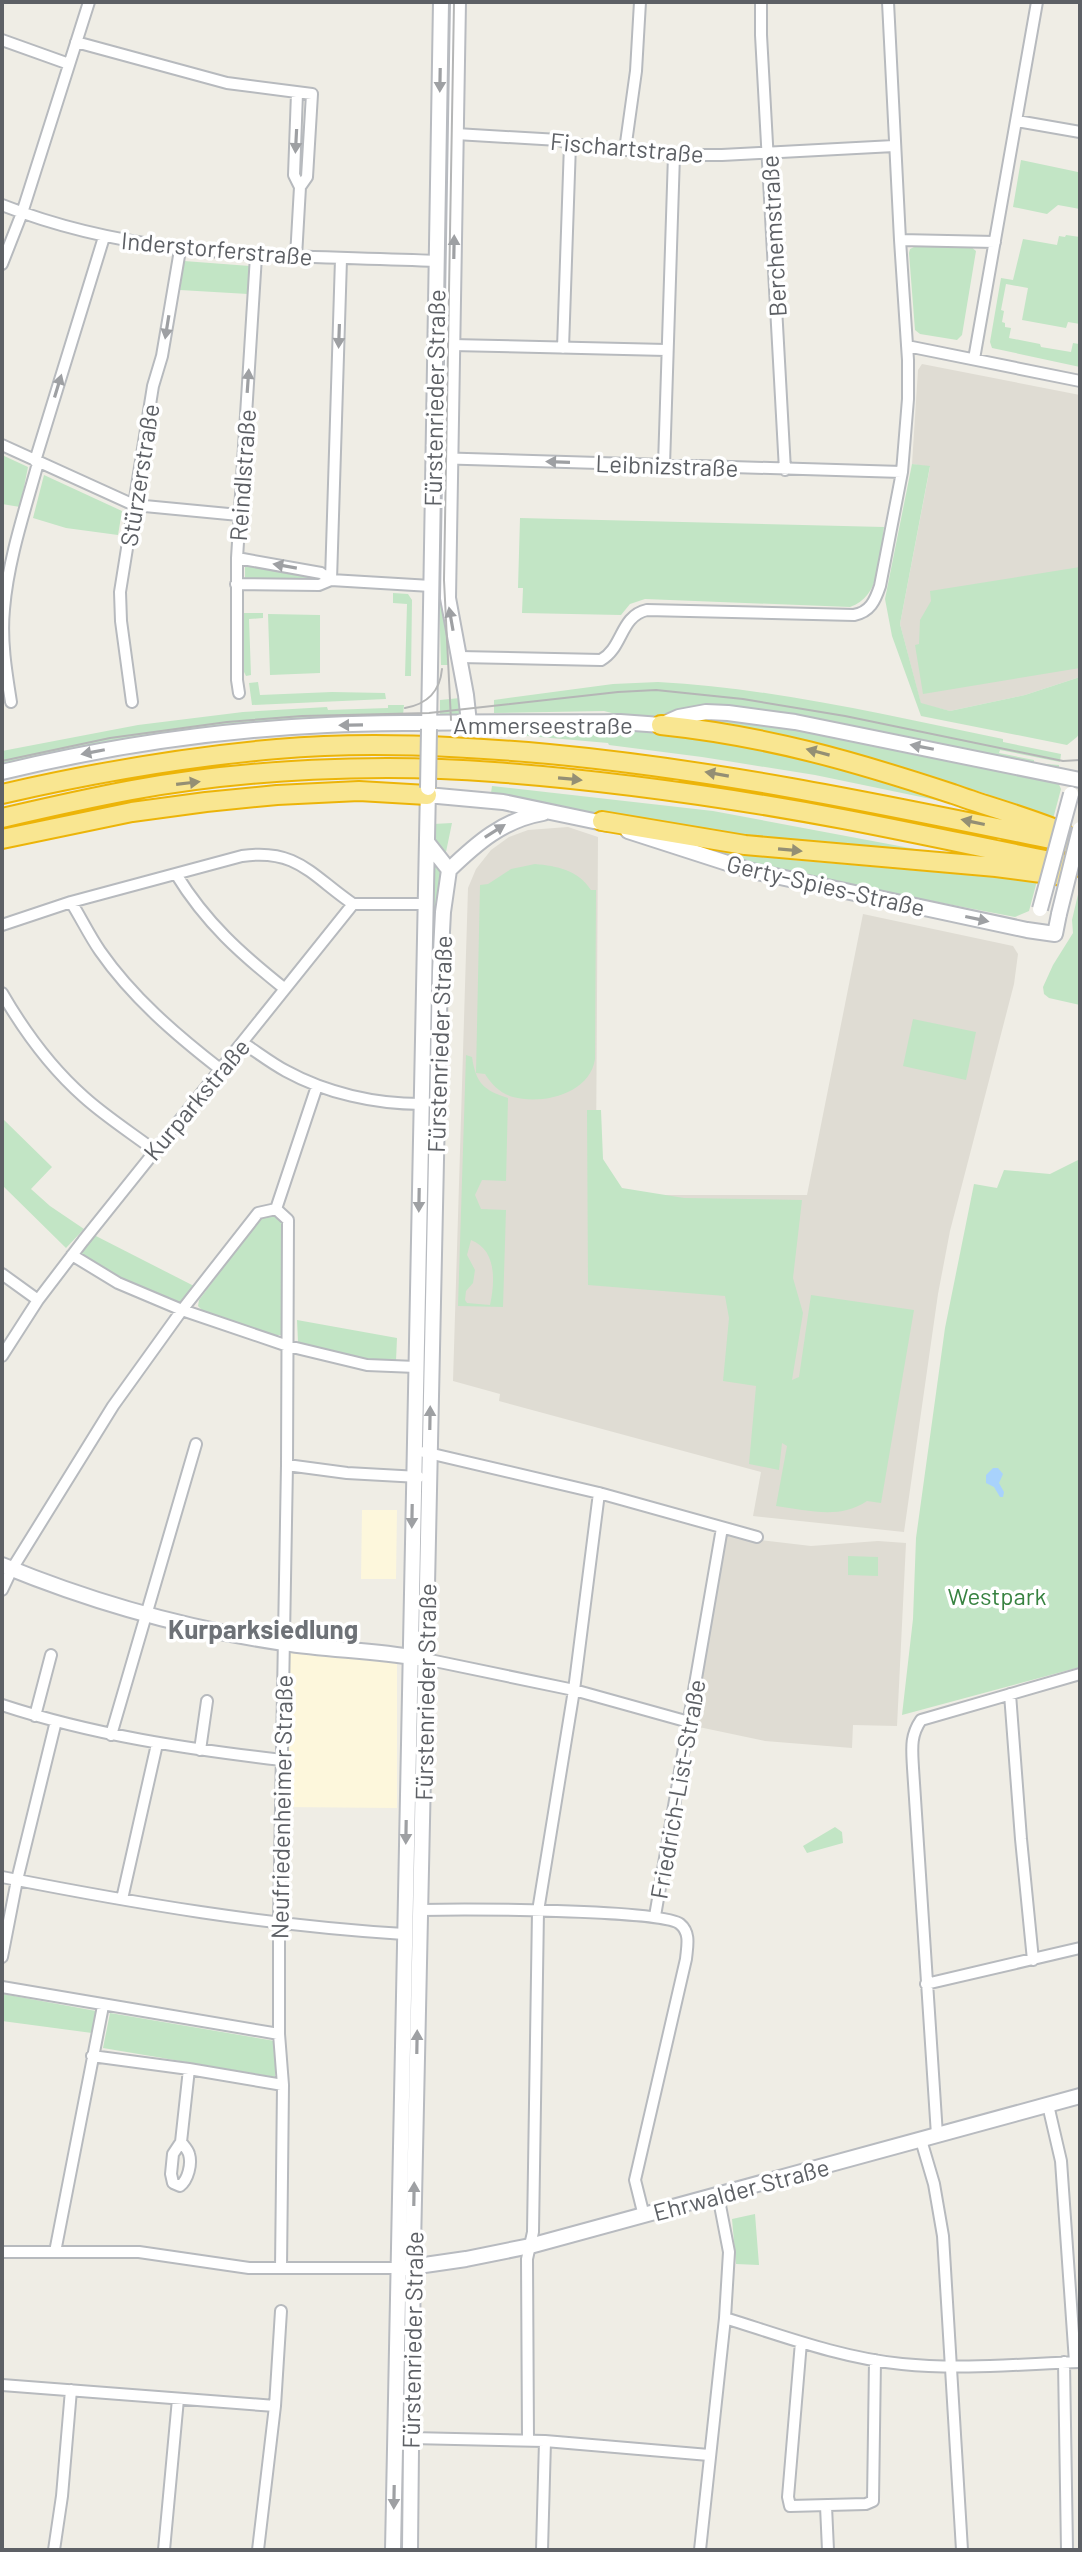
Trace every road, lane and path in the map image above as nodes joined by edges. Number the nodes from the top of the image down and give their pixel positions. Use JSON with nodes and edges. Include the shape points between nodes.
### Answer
{"nodes":[{"id":1,"x":89,"y":2,"type":"edge"},
{"id":2,"x":441,"y":2,"type":"edge"},
{"id":3,"x":458,"y":2,"type":"edge"},
{"id":4,"x":640,"y":2,"type":"edge"},
{"id":5,"x":761,"y":2,"type":"edge"},
{"id":6,"x":888,"y":2,"type":"edge"},
{"id":7,"x":1037,"y":2,"type":"edge"},
{"id":8,"x":2,"y":40,"type":"edge"},
{"id":9,"x":76,"y":42,"type":"junction"},
{"id":10,"x":69,"y":64,"type":"junction"},
{"id":11,"x":1017,"y":121,"type":"junction"},
{"id":12,"x":1080,"y":132,"type":"edge"},
{"id":13,"x":456,"y":134,"type":"junction"},
{"id":14,"x":570,"y":144,"type":"junction"},
{"id":15,"x":894,"y":146,"type":"junction"},
{"id":16,"x":625,"y":150,"type":"junction"},
{"id":17,"x":769,"y":153,"type":"junction"},
{"id":18,"x":674,"y":155,"type":"junction"},
{"id":19,"x":2,"y":205,"type":"edge"},
{"id":20,"x":22,"y":213,"type":"junction"},
{"id":21,"x":104,"y":237,"type":"junction"},
{"id":22,"x":900,"y":240,"type":"junction"},
{"id":23,"x":995,"y":242,"type":"junction"},
{"id":24,"x":180,"y":250,"type":"junction"},
{"id":25,"x":256,"y":256,"type":"junction"},
{"id":26,"x":296,"y":257,"type":"junction"},
{"id":27,"x":341,"y":259,"type":"junction"},
{"id":28,"x":437,"y":261,"type":"junction"},
{"id":29,"x":2,"y":264,"type":"edge"},
{"id":30,"x":452,"y":345,"type":"junction"},
{"id":31,"x":907,"y":346,"type":"junction"},
{"id":32,"x":563,"y":348,"type":"junction"},
{"id":33,"x":666,"y":350,"type":"junction"},
{"id":34,"x":974,"y":359,"type":"junction"},
{"id":35,"x":1080,"y":381,"type":"edge"},
{"id":36,"x":2,"y":445,"type":"edge"},
{"id":37,"x":433,"y":458,"type":"junction"},
{"id":38,"x":449,"y":459,"type":"junction"},
{"id":39,"x":36,"y":462,"type":"junction"},
{"id":40,"x":664,"y":465,"type":"junction"},
{"id":41,"x":785,"y":470,"type":"junction"},
{"id":42,"x":902,"y":472,"type":"junction"},
{"id":43,"x":134,"y":505,"type":"junction"},
{"id":44,"x":239,"y":515,"type":"junction"},
{"id":45,"x":237,"y":558,"type":"junction"},
{"id":46,"x":331,"y":580,"type":"junction"},
{"id":47,"x":236,"y":584,"type":"junction"},
{"id":48,"x":431,"y":586,"type":"junction"},
{"id":49,"x":459,"y":657,"type":"junction"},
{"id":50,"x":239,"y":693,"type":"dead end"},
{"id":51,"x":11,"y":702,"type":"dead end"},
{"id":52,"x":132,"y":702,"type":"dead end"},
{"id":53,"x":469,"y":723,"type":"junction"},
{"id":54,"x":661,"y":725,"type":"junction"},
{"id":55,"x":429,"y":727,"type":"junction"},
{"id":56,"x":2,"y":772,"type":"edge"},
{"id":57,"x":1077,"y":780,"type":"edge"},
{"id":58,"x":428,"y":791,"type":"junction"},
{"id":59,"x":2,"y":794,"type":"edge"},
{"id":60,"x":551,"y":812,"type":"junction"},
{"id":61,"x":2,"y":818,"type":"edge"},
{"id":62,"x":602,"y":821,"type":"junction"},
{"id":63,"x":1080,"y":829,"type":"edge"},
{"id":64,"x":2,"y":839,"type":"edge"},
{"id":65,"x":427,"y":842,"type":"junction"},
{"id":66,"x":1080,"y":842,"type":"edge"},
{"id":67,"x":1080,"y":867,"type":"edge"},
{"id":68,"x":449,"y":870,"type":"junction"},
{"id":69,"x":176,"y":874,"type":"junction"},
{"id":70,"x":1080,"y":878,"type":"edge"},
{"id":71,"x":71,"y":902,"type":"junction"},
{"id":72,"x":353,"y":904,"type":"junction"},
{"id":73,"x":425,"y":904,"type":"junction"},
{"id":74,"x":2,"y":925,"type":"edge"},
{"id":75,"x":1035,"y":931,"type":"junction"},
{"id":76,"x":285,"y":989,"type":"junction"},
{"id":77,"x":2,"y":993,"type":"edge"},
{"id":78,"x":243,"y":1043,"type":"junction"},
{"id":79,"x":220,"y":1069,"type":"junction"},
{"id":80,"x":317,"y":1086,"type":"junction"},
{"id":81,"x":421,"y":1104,"type":"junction"},
{"id":82,"x":154,"y":1150,"type":"junction"},
{"id":83,"x":276,"y":1209,"type":"junction"},
{"id":84,"x":72,"y":1255,"type":"junction"},
{"id":85,"x":2,"y":1274,"type":"edge"},
{"id":86,"x":38,"y":1300,"type":"junction"},
{"id":87,"x":182,"y":1310,"type":"junction"},
{"id":88,"x":288,"y":1346,"type":"junction"},
{"id":89,"x":2,"y":1356,"type":"edge"},
{"id":90,"x":416,"y":1367,"type":"junction"},
{"id":91,"x":196,"y":1444,"type":"dead end"},
{"id":92,"x":414,"y":1451,"type":"junction"},
{"id":93,"x":430,"y":1453,"type":"junction"},
{"id":94,"x":287,"y":1465,"type":"junction"},
{"id":95,"x":413,"y":1477,"type":"junction"},
{"id":96,"x":429,"y":1477,"type":"junction"},
{"id":97,"x":599,"y":1493,"type":"junction"},
{"id":98,"x":722,"y":1528,"type":"junction"},
{"id":99,"x":757,"y":1537,"type":"dead end"},
{"id":100,"x":7,"y":1567,"type":"edge"},
{"id":101,"x":2,"y":1590,"type":"edge"},
{"id":102,"x":145,"y":1615,"type":"junction"},
{"id":103,"x":283,"y":1643,"type":"junction"},
{"id":104,"x":51,"y":1655,"type":"dead end"},
{"id":105,"x":418,"y":1658,"type":"junction"},
{"id":106,"x":1080,"y":1674,"type":"edge"},
{"id":107,"x":574,"y":1690,"type":"junction"},
{"id":108,"x":1010,"y":1694,"type":"junction"},
{"id":109,"x":207,"y":1701,"type":"dead end"},
{"id":110,"x":2,"y":1705,"type":"edge"},
{"id":111,"x":35,"y":1716,"type":"junction"},
{"id":112,"x":56,"y":1721,"type":"junction"},
{"id":113,"x":689,"y":1722,"type":"junction"},
{"id":114,"x":111,"y":1735,"type":"junction"},
{"id":115,"x":157,"y":1744,"type":"junction"},
{"id":116,"x":200,"y":1750,"type":"junction"},
{"id":117,"x":282,"y":1760,"type":"junction"},
{"id":118,"x":2,"y":1877,"type":"edge"},
{"id":119,"x":17,"y":1880,"type":"junction"},
{"id":120,"x":122,"y":1899,"type":"junction"},
{"id":121,"x":420,"y":1910,"type":"junction"},
{"id":122,"x":538,"y":1911,"type":"junction"},
{"id":123,"x":655,"y":1916,"type":"junction"},
{"id":124,"x":279,"y":1923,"type":"junction"},
{"id":125,"x":404,"y":1934,"type":"junction"},
{"id":126,"x":1080,"y":1948,"type":"edge"},
{"id":127,"x":2,"y":1957,"type":"edge"},
{"id":128,"x":1033,"y":1960,"type":"junction"},
{"id":129,"x":926,"y":1984,"type":"junction"},
{"id":130,"x":2,"y":1987,"type":"edge"},
{"id":131,"x":103,"y":2006,"type":"junction"},
{"id":132,"x":279,"y":2034,"type":"junction"},
{"id":133,"x":92,"y":2056,"type":"junction"},
{"id":134,"x":189,"y":2069,"type":"junction"},
{"id":135,"x":283,"y":2085,"type":"junction"},
{"id":136,"x":1080,"y":2096,"type":"edge"},
{"id":137,"x":1048,"y":2105,"type":"junction"},
{"id":138,"x":937,"y":2135,"type":"junction"},
{"id":139,"x":921,"y":2140,"type":"junction"},
{"id":140,"x":181,"y":2142,"type":"dead end"},
{"id":141,"x":718,"y":2195,"type":"junction"},
{"id":142,"x":644,"y":2216,"type":"junction"},
{"id":143,"x":530,"y":2246,"type":"junction"},
{"id":144,"x":2,"y":2252,"type":"edge"},
{"id":145,"x":55,"y":2252,"type":"junction"},
{"id":146,"x":281,"y":2268,"type":"junction"},
{"id":147,"x":406,"y":2268,"type":"junction"},
{"id":148,"x":281,"y":2311,"type":"dead end"},
{"id":149,"x":725,"y":2318,"type":"junction"},
{"id":150,"x":801,"y":2342,"type":"junction"},
{"id":151,"x":875,"y":2360,"type":"junction"},
{"id":152,"x":1073,"y":2362,"type":"edge"},
{"id":153,"x":952,"y":2366,"type":"junction"},
{"id":154,"x":2,"y":2385,"type":"edge"},
{"id":155,"x":71,"y":2390,"type":"junction"},
{"id":156,"x":178,"y":2399,"type":"junction"},
{"id":157,"x":275,"y":2406,"type":"junction"},
{"id":158,"x":411,"y":2438,"type":"junction"},
{"id":159,"x":528,"y":2440,"type":"junction"},
{"id":160,"x":545,"y":2441,"type":"junction"},
{"id":161,"x":709,"y":2455,"type":"junction"},
{"id":162,"x":826,"y":2506,"type":"junction"},
{"id":163,"x":54,"y":2550,"type":"edge"},
{"id":164,"x":164,"y":2550,"type":"edge"},
{"id":165,"x":258,"y":2550,"type":"edge"},
{"id":166,"x":393,"y":2550,"type":"edge"},
{"id":167,"x":410,"y":2550,"type":"edge"},
{"id":168,"x":542,"y":2550,"type":"edge"},
{"id":169,"x":700,"y":2550,"type":"edge"},
{"id":170,"x":828,"y":2550,"type":"edge"},
{"id":171,"x":962,"y":2550,"type":"edge"},
{"id":172,"x":1067,"y":2550,"type":"edge"}],
"edges":[{"from":1,"to":9,"type":"street"},
{"from":2,"to":28,"type":"main road","name":"Fürstenrieder Straße","one_way":true},
{"from":3,"to":13,"type":"main road","name":"Fürstenrieder Straße"},
{"from":4,"to":16,"type":"street"},
{"from":5,"to":17,"type":"street","name":"Berchemstraße"},
{"from":6,"to":15,"type":"street"},
{"from":7,"to":11,"type":"street"},
{"from":8,"to":10,"type":"street"},
{"from":9,"to":10,"type":"street"},
{"from":9,"to":26,"type":"street","via":[[227,83],[312,94]]},
{"from":10,"to":20,"type":"street"},
{"from":11,"to":12,"type":"street"},
{"from":11,"to":23,"type":"street"},
{"from":13,"to":14,"type":"street","name":"Fischartstraße"},
{"from":30,"to":13,"type":"main road","name":"Fürstenrieder Straße","one_way":true},
{"from":14,"to":16,"type":"street","name":"Fischartstraße"},
{"from":14,"to":32,"type":"street"},
{"from":15,"to":17,"type":"street","name":"Fischartstraße"},
{"from":15,"to":22,"type":"street"},
{"from":16,"to":18,"type":"street","name":"Fischartstraße"},
{"from":17,"to":18,"type":"street","name":"Fischartstraße"},
{"from":17,"to":41,"type":"street","name":"Berchemstraße"},
{"from":18,"to":33,"type":"street"},
{"from":19,"to":20,"type":"street","name":"Inderstorferstraße"},
{"from":20,"to":21,"type":"street","name":"Inderstorferstraße"},
{"from":20,"to":29,"type":"street"},
{"from":21,"to":24,"type":"street","name":"Inderstorferstraße"},
{"from":39,"to":21,"type":"street","one_way":true},
{"from":22,"to":23,"type":"street"},
{"from":22,"to":31,"type":"street"},
{"from":23,"to":34,"type":"street"},
{"from":24,"to":25,"type":"street","name":"Inderstorferstraße"},
{"from":24,"to":43,"type":"street","name":"Stürzerstraße","one_way":true},
{"from":25,"to":26,"type":"street","name":"Inderstorferstraße"},
{"from":44,"to":25,"type":"street","name":"Reindlstraße","one_way":true},
{"from":26,"to":27,"type":"street","name":"Inderstorferstraße"},
{"from":27,"to":28,"type":"street","name":"Inderstorferstraße"},
{"from":27,"to":46,"type":"street","one_way":true},
{"from":28,"to":37,"type":"main road","name":"Fürstenrieder Straße"},
{"from":30,"to":32,"type":"street"},
{"from":30,"to":38,"type":"main road","name":"Fürstenrieder Straße"},
{"from":31,"to":34,"type":"street"},
{"from":31,"to":42,"type":"street"},
{"from":32,"to":33,"type":"street"},
{"from":33,"to":40,"type":"street"},
{"from":34,"to":35,"type":"street"},
{"from":36,"to":39,"type":"street"},
{"from":37,"to":38,"type":"street","name":"Leibnizstraße"},
{"from":37,"to":48,"type":"main road","name":"Fürstenrieder Straße"},
{"from":40,"to":38,"type":"street","name":"Leibnizstraße","one_way":true},
{"from":49,"to":38,"type":"main road","name":"Fürstenrieder Straße","one_way":true,"via":[[448,598]]},
{"from":39,"to":43,"type":"street"},
{"from":39,"to":51,"type":"street","via":[[4,609]]},
{"from":40,"to":41,"type":"street","name":"Leibnizstraße"},
{"from":41,"to":42,"type":"street","name":"Leibnizstraße"},
{"from":42,"to":49,"type":"street","via":[[880,586],[866,610],[854,615],[639,611],[601,660]]},
{"from":43,"to":44,"type":"street"},
{"from":43,"to":52,"type":"street","name":"Stürzerstraße","via":[[120,592]]},
{"from":44,"to":45,"type":"street","name":"Reindlstraße"},
{"from":46,"to":45,"type":"street","one_way":true,"via":[[321,573]]},
{"from":45,"to":47,"type":"street","name":"Reindlstraße"},
{"from":46,"to":47,"type":"street","via":[[319,585]]},
{"from":46,"to":48,"type":"street"},
{"from":47,"to":50,"type":"street","name":"Reindlstraße"},
{"from":48,"to":55,"type":"main road","name":"Fürstenrieder Straße"},
{"from":49,"to":53,"type":"main road","name":"Fürstenrieder Straße"},
{"from":53,"to":54,"type":"main road","name":"Ammerseestraße"},
{"from":53,"to":55,"type":"main road","name":"Ammerseestraße"},
{"from":57,"to":54,"type":"main road","name":"Ammerseestraße","one_way":true,"via":[[728,713],[706,712]]},
{"from":66,"to":54,"type":"highway","one_way":true,"via":[[1029,818],[861,763],[722,731]]},
{"from":55,"to":56,"type":"main road","name":"Ammerseestraße","one_way":true,"via":[[328,725],[190,737]]},
{"from":55,"to":58,"type":"main road","name":"Fürstenrieder Straße","bridge":true},
{"from":57,"to":75,"type":"main road","bridge":true},
{"from":58,"to":60,"type":"main road"},
{"from":58,"to":64,"type":"highway","via":[[206,802]]},
{"from":58,"to":65,"type":"main road","name":"Fürstenrieder Straße"},
{"from":66,"to":59,"type":"highway","one_way":true,"via":[[707,772],[493,749],[278,749],[167,761]]},
{"from":60,"to":62,"type":"main road"},
{"from":68,"to":60,"type":"main road","one_way":true,"via":[[496,829]]},
{"from":61,"to":67,"type":"highway","one_way":true,"via":[[134,790],[238,777],[354,770],[492,772],[715,797]]},
{"from":62,"to":70,"type":"highway","one_way":true,"via":[[745,845]]},
{"from":62,"to":75,"type":"main road","name":"Gerty-Spies-Straße","one_way":true,"via":[[752,871]]},
{"from":63,"to":75,"type":"main road","name":"Gerty-Spies-Straße","bridge":true,"via":[[1055,934]]},
{"from":65,"to":68,"type":"main road"},
{"from":65,"to":73,"type":"main road","name":"Fürstenrieder Straße"},
{"from":93,"to":68,"type":"main road","name":"Fürstenrieder Straße","one_way":true,"via":[[440,971]]},
{"from":69,"to":71,"type":"street"},
{"from":69,"to":72,"type":"street","via":[[242,856],[277,854],[299,863]]},
{"from":69,"to":76,"type":"street","via":[[223,936]]},
{"from":71,"to":74,"type":"street"},
{"from":71,"to":79,"type":"street","via":[[100,951],[141,1001]]},
{"from":72,"to":73,"type":"street"},
{"from":72,"to":76,"type":"street","name":"Kurparkstraße"},
{"from":73,"to":81,"type":"main road","name":"Fürstenrieder Straße"},
{"from":76,"to":78,"type":"street","name":"Kurparkstraße"},
{"from":77,"to":82,"type":"street","via":[[40,1051],[65,1078]]},
{"from":78,"to":79,"type":"street","name":"Kurparkstraße"},
{"from":78,"to":80,"type":"street"},
{"from":79,"to":82,"type":"street","name":"Kurparkstraße"},
{"from":80,"to":81,"type":"street","via":[[365,1099]]},
{"from":80,"to":83,"type":"street"},
{"from":81,"to":90,"type":"main road","name":"Fürstenrieder Straße","one_way":true},
{"from":82,"to":84,"type":"street","name":"Kurparkstraße"},
{"from":83,"to":87,"type":"street","via":[[258,1213]]},
{"from":83,"to":88,"type":"street","name":"Neufriedenheimer Straße","via":[[288,1220]]},
{"from":84,"to":86,"type":"street","name":"Kurparkstraße"},
{"from":84,"to":87,"type":"street","via":[[118,1283]]},
{"from":85,"to":86,"type":"street"},
{"from":86,"to":89,"type":"street","name":"Kurparkstraße"},
{"from":87,"to":88,"type":"street"},
{"from":87,"to":100,"type":"street"},
{"from":88,"to":90,"type":"street","via":[[367,1365]]},
{"from":88,"to":94,"type":"street","name":"Neufriedenheimer Straße"},
{"from":90,"to":92,"type":"main road","name":"Fürstenrieder Straße"},
{"from":91,"to":102,"type":"street"},
{"from":92,"to":93,"type":"street"},
{"from":92,"to":95,"type":"main road","name":"Fürstenrieder Straße"},
{"from":93,"to":96,"type":"main road","name":"Fürstenrieder Straße"},
{"from":93,"to":97,"type":"street"},
{"from":94,"to":95,"type":"street"},
{"from":94,"to":103,"type":"street","name":"Neufriedenheimer Straße"},
{"from":95,"to":96,"type":"street"},
{"from":95,"to":105,"type":"main road","name":"Fürstenrieder Straße","one_way":true},
{"from":96,"to":105,"type":"main road","name":"Fürstenrieder Straße"},
{"from":97,"to":98,"type":"street"},
{"from":97,"to":107,"type":"street"},
{"from":98,"to":99,"type":"street"},
{"from":98,"to":113,"type":"street","name":"Friedrich-List-Straße"},
{"from":100,"to":101,"type":"street"},
{"from":100,"to":102,"type":"main road"},
{"from":102,"to":103,"type":"main road"},
{"from":102,"to":114,"type":"street"},
{"from":103,"to":105,"type":"main road"},
{"from":103,"to":117,"type":"street","name":"Neufriedenheimer Straße"},
{"from":104,"to":111,"type":"street"},
{"from":105,"to":107,"type":"street"},
{"from":105,"to":121,"type":"main road","name":"Fürstenrieder Straße"},
{"from":105,"to":125,"type":"main road","name":"Fürstenrieder Straße","one_way":true},
{"from":106,"to":108,"type":"street"},
{"from":107,"to":113,"type":"street"},
{"from":107,"to":122,"type":"street"},
{"from":108,"to":128,"type":"street"},
{"from":108,"to":129,"type":"street","via":[[921,1720],[914,1730]]},
{"from":109,"to":116,"type":"street"},
{"from":110,"to":111,"type":"street"},
{"from":111,"to":112,"type":"street"},
{"from":112,"to":114,"type":"street"},
{"from":112,"to":119,"type":"street"},
{"from":113,"to":123,"type":"street","name":"Friedrich-List-Straße"},
{"from":114,"to":115,"type":"street"},
{"from":115,"to":116,"type":"street"},
{"from":115,"to":120,"type":"street"},
{"from":116,"to":117,"type":"street"},
{"from":117,"to":124,"type":"street","name":"Neufriedenheimer Straße"},
{"from":118,"to":119,"type":"street"},
{"from":119,"to":120,"type":"street"},
{"from":119,"to":127,"type":"street"},
{"from":120,"to":124,"type":"street"},
{"from":121,"to":122,"type":"street"},
{"from":147,"to":121,"type":"main road","name":"Fürstenrieder Straße","one_way":true},
{"from":122,"to":123,"type":"street"},
{"from":122,"to":143,"type":"street"},
{"from":123,"to":142,"type":"street","name":"Friedrich-List-Straße","via":[[680,1924],[689,1940],[635,2180]]},
{"from":124,"to":125,"type":"street"},
{"from":124,"to":132,"type":"street","name":"Neufriedenheimer Straße"},
{"from":125,"to":147,"type":"main road","name":"Fürstenrieder Straße"},
{"from":126,"to":128,"type":"street"},
{"from":128,"to":129,"type":"street"},
{"from":129,"to":138,"type":"street"},
{"from":130,"to":131,"type":"street"},
{"from":131,"to":132,"type":"street"},
{"from":131,"to":133,"type":"street"},
{"from":132,"to":135,"type":"street","name":"Neufriedenheimer Straße"},
{"from":133,"to":134,"type":"street"},
{"from":133,"to":145,"type":"street"},
{"from":134,"to":135,"type":"street"},
{"from":134,"to":140,"type":"street"},
{"from":135,"to":146,"type":"street","name":"Neufriedenheimer Straße"},
{"from":136,"to":137,"type":"main road","name":"Ehrwalder Straße"},
{"from":137,"to":138,"type":"main road","name":"Ehrwalder Straße"},
{"from":137,"to":152,"type":"street","via":[[1061,2161]]},
{"from":138,"to":139,"type":"main road","name":"Ehrwalder Straße"},
{"from":139,"to":141,"type":"main road","name":"Ehrwalder Straße"},
{"from":139,"to":153,"type":"street","via":[[943,2236]]},
{"from":141,"to":142,"type":"main road","name":"Ehrwalder Straße"},
{"from":141,"to":149,"type":"street","via":[[729,2252]]},
{"from":142,"to":143,"type":"main road","name":"Ehrwalder Straße"},
{"from":143,"to":147,"type":"main road","name":"Ehrwalder Straße"},
{"from":143,"to":159,"type":"street"},
{"from":144,"to":145,"type":"street"},
{"from":145,"to":146,"type":"street","via":[[139,2252]]},
{"from":146,"to":147,"type":"street"},
{"from":147,"to":158,"type":"main road","name":"Fürstenrieder Straße"},
{"from":147,"to":166,"type":"main road","name":"Fürstenrieder Straße","one_way":true},
{"from":148,"to":157,"type":"street"},
{"from":149,"to":150,"type":"street"},
{"from":149,"to":161,"type":"street"},
{"from":150,"to":151,"type":"street"},
{"from":150,"to":162,"type":"street","via":[[788,2497],[790,2506]]},
{"from":151,"to":153,"type":"street"},
{"from":151,"to":162,"type":"street","via":[[873,2501]]},
{"from":152,"to":153,"type":"street"},
{"from":152,"to":172,"type":"street","via":[[1067,2401]]},
{"from":153,"to":171,"type":"street"},
{"from":154,"to":155,"type":"street"},
{"from":155,"to":156,"type":"street"},
{"from":155,"to":163,"type":"street"},
{"from":156,"to":157,"type":"street"},
{"from":156,"to":164,"type":"street"},
{"from":157,"to":165,"type":"street"},
{"from":158,"to":159,"type":"street"},
{"from":158,"to":167,"type":"main road","name":"Fürstenrieder Straße"},
{"from":159,"to":160,"type":"street"},
{"from":160,"to":161,"type":"street"},
{"from":160,"to":168,"type":"street"},
{"from":161,"to":169,"type":"street"},
{"from":162,"to":170,"type":"street"}]}
